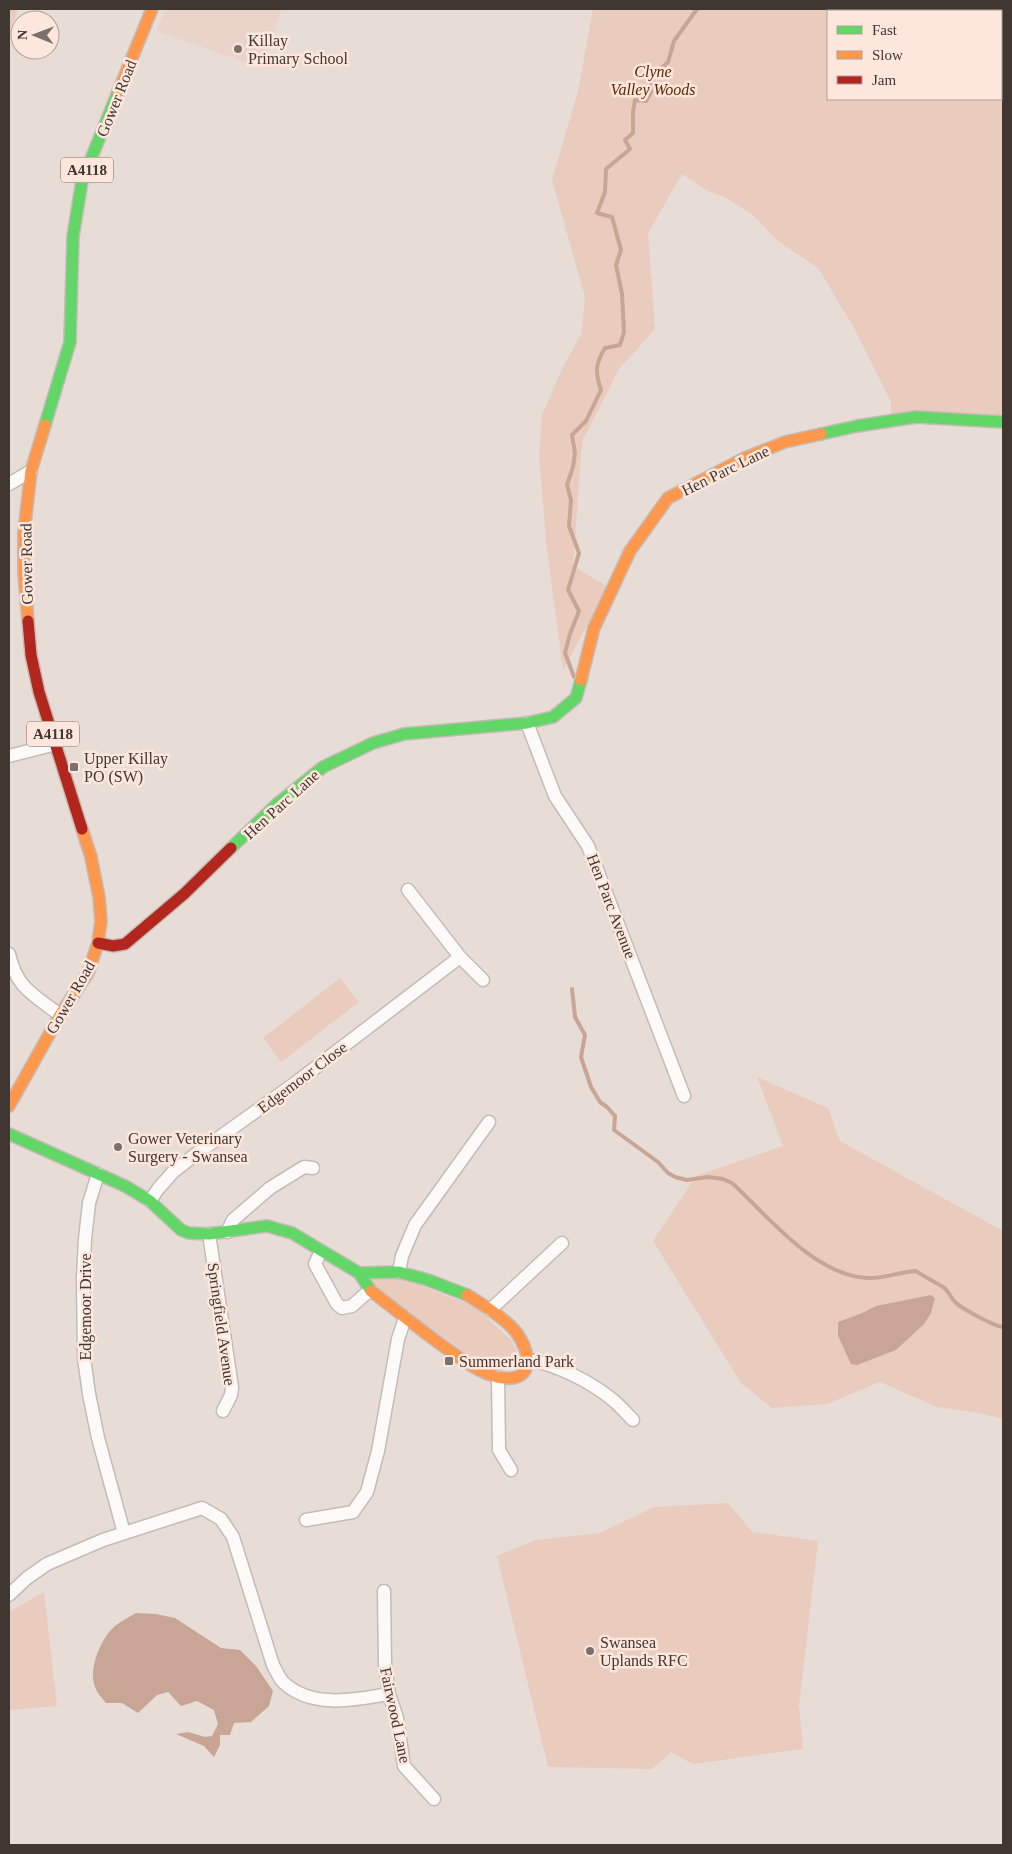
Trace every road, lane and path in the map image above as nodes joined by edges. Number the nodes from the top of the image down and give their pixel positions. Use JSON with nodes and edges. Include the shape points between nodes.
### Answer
{"nodes":[{"id":1,"x":152,"y":9,"type":"edge"},
{"id":2,"x":1003,"y":422,"type":"edge"},
{"id":3,"x":31,"y":471,"type":"junction"},
{"id":4,"x":9,"y":484,"type":"edge"},
{"id":5,"x":527,"y":723,"type":"junction"},
{"id":6,"x":56,"y":744,"type":"junction"},
{"id":7,"x":9,"y":756,"type":"edge"},
{"id":8,"x":408,"y":890,"type":"dead end"},
{"id":9,"x":98,"y":943,"type":"junction"},
{"id":10,"x":9,"y":954,"type":"edge"},
{"id":11,"x":460,"y":957,"type":"junction"},
{"id":12,"x":483,"y":980,"type":"dead end"},
{"id":13,"x":60,"y":1015,"type":"junction"},
{"id":14,"x":684,"y":1096,"type":"dead end"},
{"id":15,"x":9,"y":1106,"type":"edge"},
{"id":16,"x":489,"y":1122,"type":"dead end"},
{"id":17,"x":9,"y":1134,"type":"edge"},
{"id":18,"x":313,"y":1168,"type":"dead end"},
{"id":19,"x":98,"y":1174,"type":"junction"},
{"id":20,"x":150,"y":1202,"type":"junction"},
{"id":21,"x":227,"y":1232,"type":"junction"},
{"id":22,"x":209,"y":1234,"type":"junction"},
{"id":23,"x":562,"y":1243,"type":"dead end"},
{"id":24,"x":321,"y":1251,"type":"junction"},
{"id":25,"x":399,"y":1272,"type":"junction"},
{"id":26,"x":359,"y":1273,"type":"junction"},
{"id":27,"x":370,"y":1290,"type":"junction"},
{"id":28,"x":490,"y":1310,"type":"junction"},
{"id":29,"x":405,"y":1318,"type":"junction"},
{"id":30,"x":527,"y":1360,"type":"junction"},
{"id":31,"x":498,"y":1377,"type":"junction"},
{"id":32,"x":223,"y":1411,"type":"dead end"},
{"id":33,"x":633,"y":1420,"type":"dead end"},
{"id":34,"x":511,"y":1470,"type":"dead end"},
{"id":35,"x":306,"y":1520,"type":"dead end"},
{"id":36,"x":124,"y":1533,"type":"junction"},
{"id":37,"x":384,"y":1591,"type":"dead end"},
{"id":38,"x":9,"y":1595,"type":"edge"},
{"id":39,"x":389,"y":1694,"type":"junction"},
{"id":40,"x":434,"y":1799,"type":"dead end"}],
"edges":[{"from":1,"to":3,"type":"street","name":"Gower Road","number":"A4118","via":[[82,181],[73,236],[70,342]]},
{"from":2,"to":5,"type":"street","name":"Hen Parc Lane","via":[[916,418],[857,426],[785,442],[753,454],[668,498],[630,551],[594,628],[576,698],[553,717]]},
{"from":3,"to":4,"type":"street"},
{"from":3,"to":6,"type":"street","name":"Gower Road","number":"A4118","via":[[24,532],[31,655]]},
{"from":5,"to":9,"type":"street","name":"Hen Parc Lane","via":[[404,734],[373,743],[323,767],[277,804],[184,894],[125,944]]},
{"from":5,"to":14,"type":"street","name":"Hen Parc Avenue","via":[[555,796],[588,846]]},
{"from":6,"to":7,"type":"street"},
{"from":6,"to":9,"type":"street","name":"Gower Road","number":"A4118","via":[[91,857],[101,921]]},
{"from":8,"to":11,"type":"street"},
{"from":9,"to":13,"type":"street","name":"Gower Road","number":"A4118","via":[[88,973]]},
{"from":10,"to":13,"type":"street","via":[[22,986]]},
{"from":11,"to":12,"type":"street"},
{"from":11,"to":20,"type":"street","name":"Edgemoor Close","via":[[173,1172]]},
{"from":13,"to":15,"type":"street","name":"Gower Road","number":"A4118"},
{"from":16,"to":25,"type":"street","via":[[415,1225]]},
{"from":17,"to":19,"type":"street"},
{"from":18,"to":21,"type":"street","via":[[304,1167],[270,1188],[233,1220]]},
{"from":19,"to":20,"type":"street"},
{"from":19,"to":36,"type":"street","name":"Edgemoor Drive","via":[[89,1203],[85,1239],[84,1358],[98,1438]]},
{"from":20,"to":22,"type":"street","via":[[181,1230],[198,1235]]},
{"from":21,"to":22,"type":"street"},
{"from":21,"to":24,"type":"street","via":[[267,1226],[292,1233]]},
{"from":22,"to":32,"type":"street","name":"Springfield Avenue","via":[[232,1387]]},
{"from":23,"to":28,"type":"street"},
{"from":24,"to":26,"type":"street"},
{"from":24,"to":27,"type":"street","via":[[315,1264],[342,1308],[352,1306]]},
{"from":25,"to":26,"type":"street"},
{"from":25,"to":28,"type":"street","via":[[468,1296]]},
{"from":26,"to":27,"type":"street"},
{"from":27,"to":29,"type":"street"},
{"from":28,"to":30,"type":"street","via":[[515,1331]]},
{"from":29,"to":31,"type":"street","via":[[483,1373]]},
{"from":29,"to":35,"type":"street","via":[[398,1339],[378,1451],[366,1492],[353,1512]]},
{"from":30,"to":31,"type":"street","via":[[526,1370],[520,1376],[512,1379]]},
{"from":30,"to":33,"type":"street","via":[[551,1365],[587,1383],[614,1401]]},
{"from":31,"to":34,"type":"street","via":[[499,1450]]},
{"from":36,"to":38,"type":"street","via":[[47,1564]]},
{"from":36,"to":39,"type":"street","via":[[202,1508],[221,1519],[233,1537],[273,1665],[282,1681],[299,1693],[325,1700],[357,1700]]},
{"from":37,"to":39,"type":"street","name":"Fairwood Lane","via":[[385,1664]]},
{"from":39,"to":40,"type":"street","name":"Fairwood Lane","via":[[397,1718],[404,1766]]}]}
